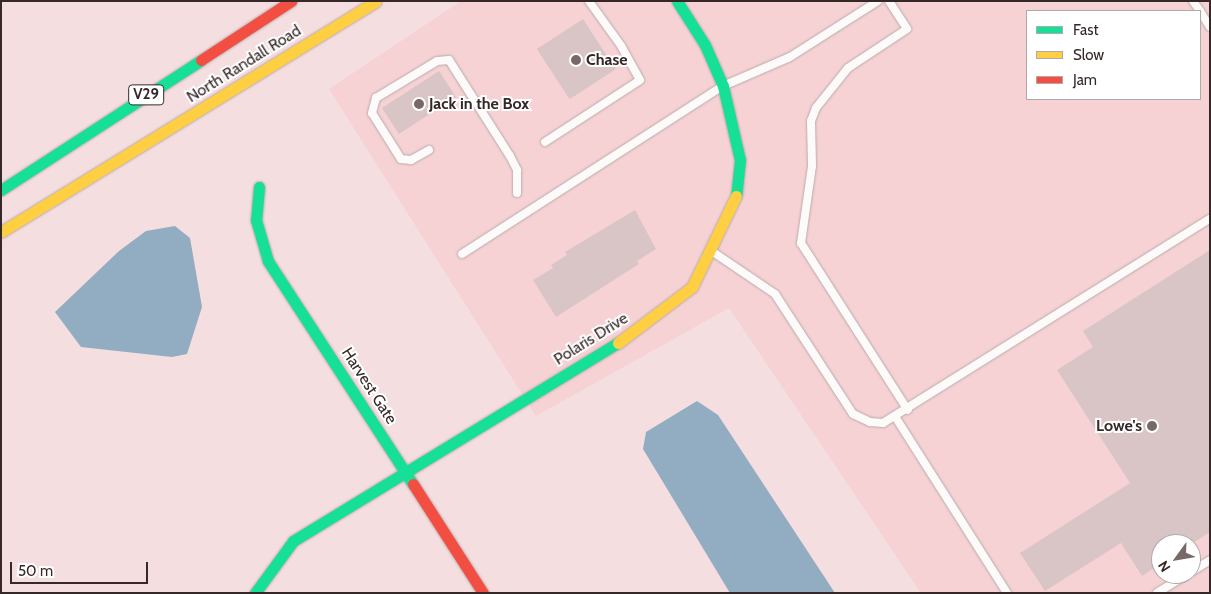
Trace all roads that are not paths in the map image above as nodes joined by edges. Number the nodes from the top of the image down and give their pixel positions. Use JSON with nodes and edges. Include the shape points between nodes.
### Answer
{"nodes":[{"id":1,"x":291,"y":1,"type":"edge"},
{"id":2,"x":376,"y":1,"type":"edge"},
{"id":3,"x":589,"y":1,"type":"edge"},
{"id":4,"x":677,"y":1,"type":"edge"},
{"id":5,"x":878,"y":1,"type":"edge"},
{"id":6,"x":889,"y":1,"type":"edge"},
{"id":7,"x":1201,"y":13,"type":"edge"},
{"id":8,"x":1210,"y":27,"type":"edge"},
{"id":9,"x":724,"y":86,"type":"junction"},
{"id":10,"x":545,"y":142,"type":"dead end"},
{"id":11,"x":430,"y":150,"type":"dead end"},
{"id":12,"x":259,"y":187,"type":"dead end"},
{"id":13,"x":1,"y":190,"type":"edge"},
{"id":14,"x":517,"y":192,"type":"dead end"},
{"id":15,"x":1210,"y":219,"type":"edge"},
{"id":16,"x":1,"y":232,"type":"edge"},
{"id":17,"x":714,"y":252,"type":"junction"},
{"id":18,"x":462,"y":254,"type":"dead end"},
{"id":19,"x":908,"y":410,"type":"junction"},
{"id":20,"x":896,"y":418,"type":"junction"},
{"id":21,"x":408,"y":474,"type":"junction"},
{"id":22,"x":1171,"y":584,"type":"edge"},
{"id":23,"x":255,"y":593,"type":"edge"},
{"id":24,"x":483,"y":593,"type":"edge"},
{"id":25,"x":1008,"y":593,"type":"edge"},
{"id":26,"x":1157,"y":593,"type":"edge"}],
"edges":[{"from":1,"to":13,"type":"street","name":"North Randall Road","number":"V29"},
{"from":2,"to":16,"type":"street","name":"North Randall Road","number":"V29"},
{"from":3,"to":10,"type":"lane","via":[[622,47],[640,80]]},
{"from":4,"to":9,"type":"street","name":"Polaris Drive","via":[[705,45]]},
{"from":5,"to":9,"type":"lane","via":[[790,57]]},
{"from":6,"to":19,"type":"lane","via":[[907,29],[848,68],[816,108],[811,121],[812,166],[801,243]]},
{"from":7,"to":8,"type":"lane"},
{"from":9,"to":17,"type":"street","name":"Polaris Drive","via":[[736,134],[739,183]]},
{"from":9,"to":18,"type":"lane"},
{"from":11,"to":14,"type":"lane","via":[[411,160],[401,159],[372,113],[376,98],[437,61],[449,60],[510,156],[517,170]]},
{"from":12,"to":21,"type":"street","name":"Harvest Gate","via":[[256,220],[268,261]]},
{"from":15,"to":19,"type":"lane"},
{"from":17,"to":20,"type":"lane","via":[[775,294],[853,414],[870,422]]},
{"from":17,"to":21,"type":"street","name":"Polaris Drive","via":[[692,287],[656,318]]},
{"from":19,"to":20,"type":"lane"},
{"from":20,"to":25,"type":"lane"},
{"from":21,"to":23,"type":"street","name":"Polaris Drive","via":[[293,541]]},
{"from":21,"to":24,"type":"street","name":"Harvest Gate"},
{"from":22,"to":26,"type":"lane"}]}
